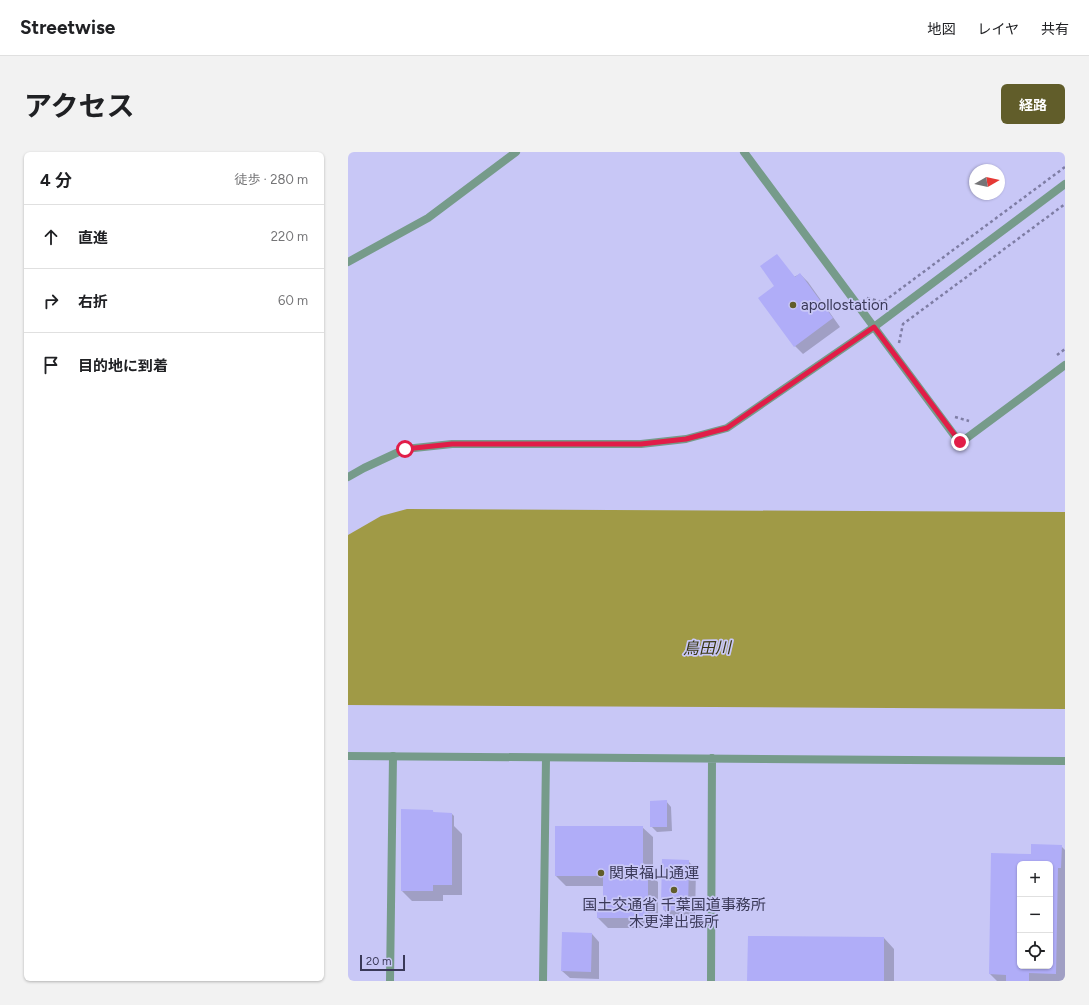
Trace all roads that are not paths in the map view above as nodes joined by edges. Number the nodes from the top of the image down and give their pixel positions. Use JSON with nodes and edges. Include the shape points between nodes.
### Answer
{"nodes":[{"id":1,"x":516,"y":152,"type":"edge"},
{"id":2,"x":744,"y":152,"type":"edge"},
{"id":3,"x":1065,"y":184,"type":"edge"},
{"id":4,"x":348,"y":262,"type":"edge"},
{"id":5,"x":874,"y":327,"type":"junction"},
{"id":6,"x":1065,"y":365,"type":"edge"},
{"id":7,"x":348,"y":478,"type":"edge"},
{"id":8,"x":348,"y":756,"type":"edge"},
{"id":9,"x":393,"y":756,"type":"junction"},
{"id":10,"x":546,"y":758,"type":"junction"},
{"id":11,"x":712,"y":758,"type":"junction"},
{"id":12,"x":1065,"y":761,"type":"edge"},
{"id":13,"x":390,"y":981,"type":"edge"},
{"id":14,"x":544,"y":981,"type":"edge"},
{"id":15,"x":711,"y":981,"type":"edge"}],
"edges":[{"from":1,"to":4,"type":"street","via":[[428,218]]},
{"from":2,"to":5,"type":"street"},
{"from":3,"to":5,"type":"street"},
{"from":5,"to":6,"type":"street","via":[[960,442]]},
{"from":5,"to":7,"type":"street","via":[[727,428],[686,439],[641,444],[452,444],[405,449]]},
{"from":8,"to":9,"type":"street"},
{"from":9,"to":10,"type":"street"},
{"from":9,"to":13,"type":"street"},
{"from":10,"to":11,"type":"street"},
{"from":10,"to":14,"type":"street"},
{"from":11,"to":12,"type":"street"},
{"from":11,"to":15,"type":"street"}]}
